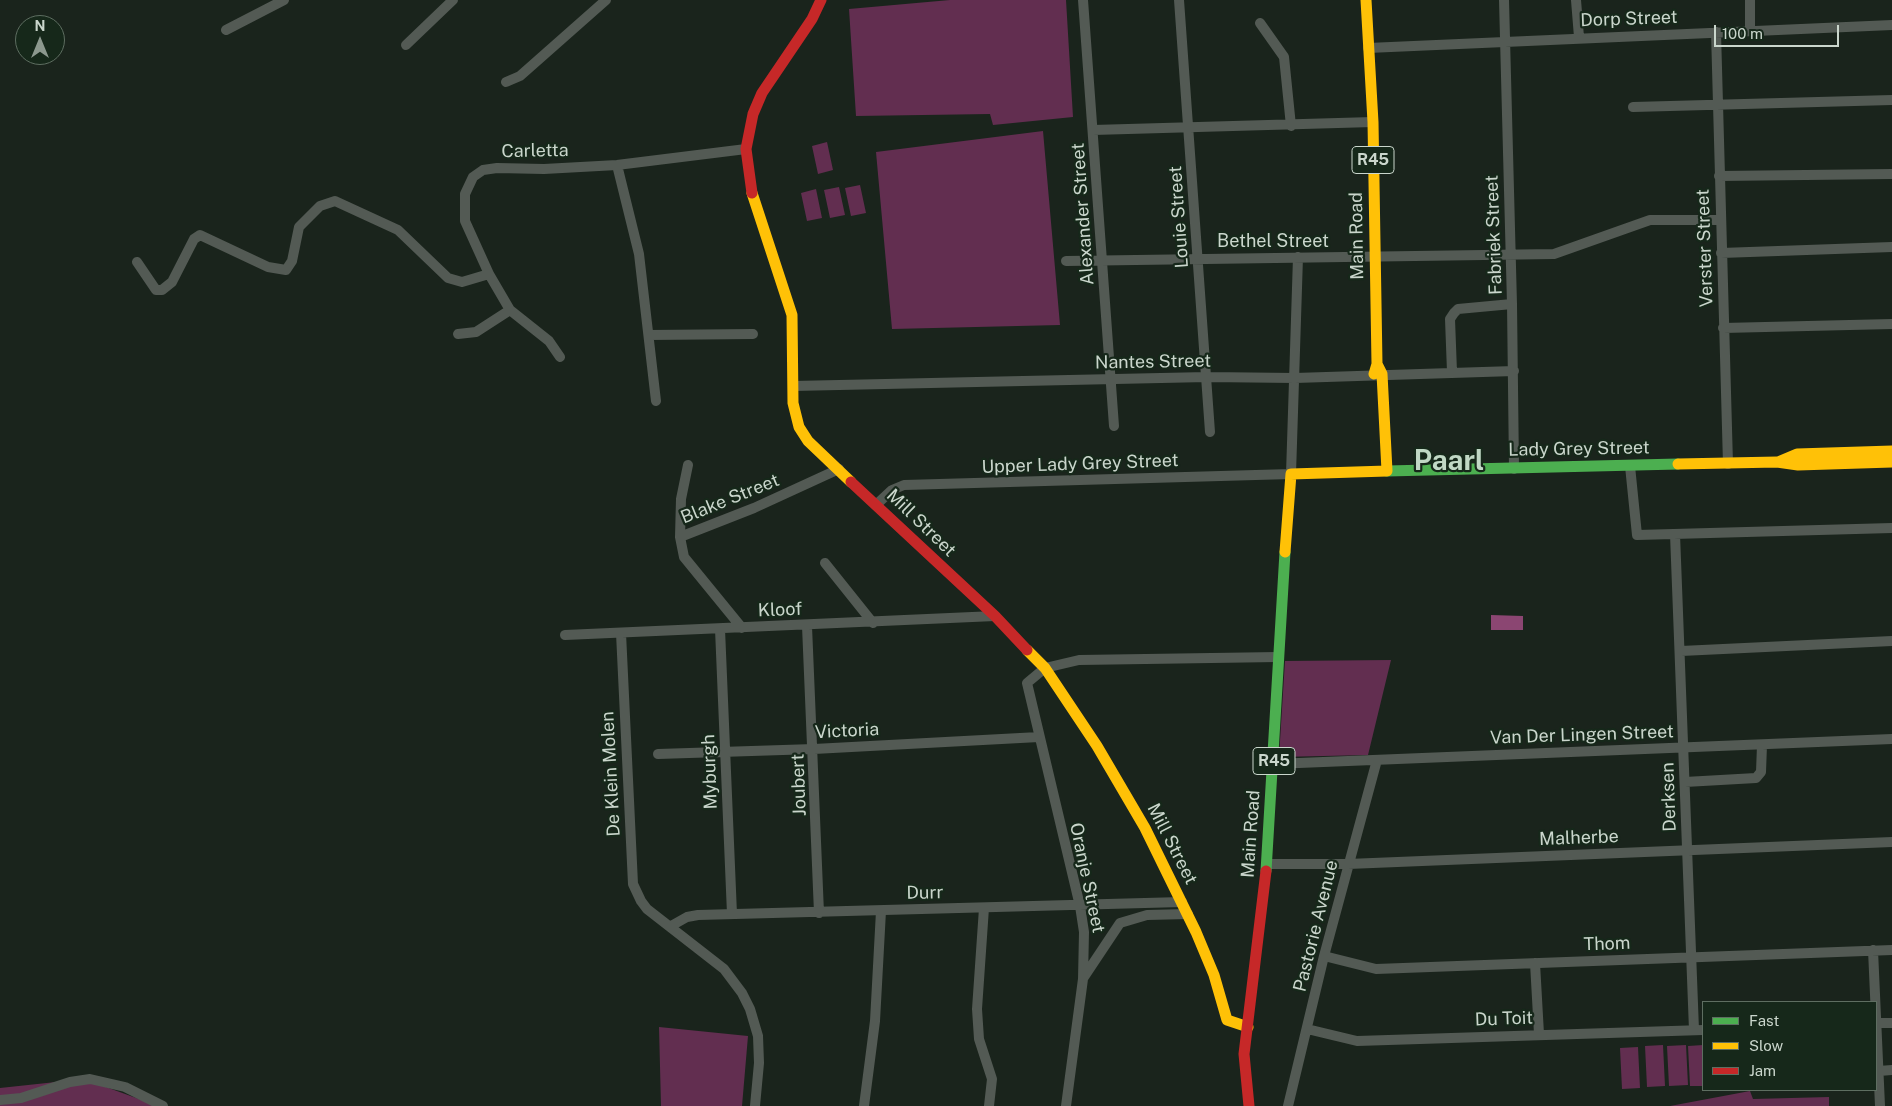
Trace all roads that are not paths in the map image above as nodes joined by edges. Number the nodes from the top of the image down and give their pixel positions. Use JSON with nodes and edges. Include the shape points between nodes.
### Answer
{"nodes":[{"id":1,"x":284,"y":0,"type":"edge"},
{"id":2,"x":453,"y":0,"type":"edge"},
{"id":3,"x":606,"y":0,"type":"edge"},
{"id":4,"x":821,"y":0,"type":"edge"},
{"id":5,"x":1083,"y":0,"type":"edge"},
{"id":6,"x":1180,"y":0,"type":"edge"},
{"id":7,"x":1366,"y":0,"type":"edge"},
{"id":8,"x":1504,"y":0,"type":"edge"},
{"id":9,"x":1576,"y":0,"type":"edge"},
{"id":10,"x":1750,"y":0,"type":"edge"},
{"id":11,"x":1260,"y":23,"type":"dead end"},
{"id":12,"x":1892,"y":25,"type":"edge"},
{"id":13,"x":226,"y":30,"type":"dead end"},
{"id":14,"x":1750,"y":30,"type":"junction"},
{"id":15,"x":1716,"y":32,"type":"junction"},
{"id":16,"x":1579,"y":38,"type":"junction"},
{"id":17,"x":1505,"y":42,"type":"junction"},
{"id":18,"x":406,"y":45,"type":"dead end"},
{"id":19,"x":1368,"y":48,"type":"junction"},
{"id":20,"x":506,"y":82,"type":"dead end"},
{"id":21,"x":1892,"y":100,"type":"edge"},
{"id":22,"x":1717,"y":105,"type":"junction"},
{"id":23,"x":1633,"y":107,"type":"dead end"},
{"id":24,"x":1373,"y":122,"type":"junction"},
{"id":25,"x":1291,"y":126,"type":"junction"},
{"id":26,"x":1189,"y":129,"type":"junction"},
{"id":27,"x":1093,"y":130,"type":"junction"},
{"id":28,"x":746,"y":149,"type":"junction"},
{"id":29,"x":617,"y":165,"type":"junction"},
{"id":30,"x":1892,"y":174,"type":"edge"},
{"id":31,"x":1719,"y":176,"type":"junction"},
{"id":32,"x":1720,"y":220,"type":"junction"},
{"id":33,"x":1892,"y":247,"type":"edge"},
{"id":34,"x":1721,"y":253,"type":"junction"},
{"id":35,"x":1511,"y":255,"type":"junction"},
{"id":36,"x":1375,"y":256,"type":"junction"},
{"id":37,"x":1298,"y":257,"type":"junction"},
{"id":38,"x":1198,"y":258,"type":"junction"},
{"id":39,"x":1102,"y":260,"type":"junction"},
{"id":40,"x":1066,"y":261,"type":"dead end"},
{"id":41,"x":137,"y":262,"type":"dead end"},
{"id":42,"x":489,"y":274,"type":"junction"},
{"id":43,"x":1512,"y":304,"type":"junction"},
{"id":44,"x":510,"y":310,"type":"junction"},
{"id":45,"x":1892,"y":324,"type":"edge"},
{"id":46,"x":1723,"y":328,"type":"junction"},
{"id":47,"x":458,"y":334,"type":"dead end"},
{"id":48,"x":753,"y":334,"type":"dead end"},
{"id":49,"x":649,"y":335,"type":"junction"},
{"id":50,"x":560,"y":357,"type":"dead end"},
{"id":51,"x":1378,"y":371,"type":"junction"},
{"id":52,"x":1514,"y":371,"type":"junction"},
{"id":53,"x":1452,"y":372,"type":"junction"},
{"id":54,"x":1207,"y":377,"type":"junction"},
{"id":55,"x":1295,"y":378,"type":"junction"},
{"id":56,"x":1112,"y":380,"type":"junction"},
{"id":57,"x":793,"y":386,"type":"junction"},
{"id":58,"x":656,"y":400,"type":"dead end"},
{"id":59,"x":1114,"y":426,"type":"dead end"},
{"id":60,"x":1210,"y":432,"type":"dead end"},
{"id":61,"x":1892,"y":451,"type":"edge"},
{"id":62,"x":1777,"y":462,"type":"junction"},
{"id":63,"x":1892,"y":462,"type":"edge"},
{"id":64,"x":1728,"y":464,"type":"junction"},
{"id":65,"x":688,"y":465,"type":"dead end"},
{"id":66,"x":1630,"y":466,"type":"junction"},
{"id":67,"x":1514,"y":468,"type":"junction"},
{"id":68,"x":839,"y":469,"type":"junction"},
{"id":69,"x":1382,"y":472,"type":"junction"},
{"id":70,"x":1338,"y":473,"type":"junction"},
{"id":71,"x":1291,"y":474,"type":"junction"},
{"id":72,"x":876,"y":504,"type":"junction"},
{"id":73,"x":1288,"y":521,"type":"junction"},
{"id":74,"x":1892,"y":528,"type":"edge"},
{"id":75,"x":1675,"y":534,"type":"junction"},
{"id":76,"x":680,"y":536,"type":"junction"},
{"id":77,"x":825,"y":563,"type":"dead end"},
{"id":78,"x":995,"y":616,"type":"junction"},
{"id":79,"x":873,"y":623,"type":"junction"},
{"id":80,"x":807,"y":626,"type":"junction"},
{"id":81,"x":742,"y":628,"type":"junction"},
{"id":82,"x":720,"y":629,"type":"junction"},
{"id":83,"x":621,"y":633,"type":"junction"},
{"id":84,"x":565,"y":635,"type":"dead end"},
{"id":85,"x":1892,"y":641,"type":"edge"},
{"id":86,"x":1681,"y":651,"type":"junction"},
{"id":87,"x":1278,"y":657,"type":"junction"},
{"id":88,"x":1045,"y":668,"type":"junction"},
{"id":89,"x":1039,"y":737,"type":"junction"},
{"id":90,"x":1892,"y":739,"type":"edge"},
{"id":91,"x":1762,"y":745,"type":"junction"},
{"id":92,"x":1684,"y":747,"type":"junction"},
{"id":93,"x":814,"y":749,"type":"junction"},
{"id":94,"x":725,"y":751,"type":"junction"},
{"id":95,"x":658,"y":754,"type":"dead end"},
{"id":96,"x":1377,"y":760,"type":"junction"},
{"id":97,"x":1274,"y":764,"type":"junction"},
{"id":98,"x":1685,"y":782,"type":"junction"},
{"id":99,"x":1892,"y":842,"type":"edge"},
{"id":100,"x":1687,"y":850,"type":"junction"},
{"id":101,"x":1267,"y":864,"type":"junction"},
{"id":102,"x":1348,"y":864,"type":"junction"},
{"id":103,"x":1182,"y":902,"type":"junction"},
{"id":104,"x":1080,"y":906,"type":"junction"},
{"id":105,"x":984,"y":908,"type":"junction"},
{"id":106,"x":881,"y":911,"type":"junction"},
{"id":107,"x":819,"y":913,"type":"junction"},
{"id":108,"x":732,"y":914,"type":"junction"},
{"id":109,"x":1188,"y":914,"type":"junction"},
{"id":110,"x":671,"y":926,"type":"junction"},
{"id":111,"x":1873,"y":950,"type":"junction"},
{"id":112,"x":1892,"y":950,"type":"edge"},
{"id":113,"x":1324,"y":956,"type":"junction"},
{"id":114,"x":1689,"y":957,"type":"junction"},
{"id":115,"x":1535,"y":963,"type":"junction"},
{"id":116,"x":1083,"y":979,"type":"junction"},
{"id":117,"x":1875,"y":1001,"type":"edge"},
{"id":118,"x":1877,"y":1023,"type":"edge"},
{"id":119,"x":1892,"y":1023,"type":"edge"},
{"id":120,"x":1248,"y":1027,"type":"junction"},
{"id":121,"x":1307,"y":1029,"type":"junction"},
{"id":122,"x":1699,"y":1030,"type":"edge"},
{"id":123,"x":1539,"y":1034,"type":"junction"},
{"id":124,"x":1877,"y":1039,"type":"edge"},
{"id":125,"x":1892,"y":1070,"type":"edge"},
{"id":126,"x":1879,"y":1071,"type":"junction"},
{"id":127,"x":0,"y":1100,"type":"edge"},
{"id":128,"x":1289,"y":1104,"type":"edge"},
{"id":129,"x":163,"y":1106,"type":"edge"},
{"id":130,"x":755,"y":1106,"type":"edge"},
{"id":131,"x":864,"y":1106,"type":"edge"},
{"id":132,"x":989,"y":1106,"type":"edge"},
{"id":133,"x":1066,"y":1106,"type":"edge"},
{"id":134,"x":1249,"y":1106,"type":"edge"},
{"id":135,"x":1880,"y":1106,"type":"edge"}],
"edges":[{"from":1,"to":13,"type":"street"},
{"from":2,"to":18,"type":"street"},
{"from":3,"to":20,"type":"street","via":[[520,76]]},
{"from":4,"to":28,"type":"main road","name":"Mill Street","via":[[812,19],[762,92],[753,114]]},
{"from":5,"to":27,"type":"street","name":"Alexander Street"},
{"from":6,"to":26,"type":"street","name":"Louie Street"},
{"from":7,"to":19,"type":"main road","name":"Main Road","number":"R45"},
{"from":8,"to":17,"type":"street","name":"Fabriek Street"},
{"from":9,"to":16,"type":"street"},
{"from":10,"to":14,"type":"street"},
{"from":11,"to":25,"type":"street","via":[[1284,58]]},
{"from":12,"to":14,"type":"street","name":"Dorp Street"},
{"from":14,"to":15,"type":"street","name":"Dorp Street"},
{"from":15,"to":16,"type":"street","name":"Dorp Street"},
{"from":15,"to":22,"type":"street","name":"Verster Street"},
{"from":16,"to":17,"type":"street","name":"Dorp Street"},
{"from":17,"to":19,"type":"street","name":"Dorp Street"},
{"from":17,"to":35,"type":"street","name":"Fabriek Street"},
{"from":19,"to":24,"type":"main road","name":"Main Road","number":"R45"},
{"from":21,"to":22,"type":"street"},
{"from":22,"to":23,"type":"street"},
{"from":22,"to":31,"type":"street","name":"Verster Street"},
{"from":24,"to":25,"type":"street"},
{"from":24,"to":36,"type":"main road","name":"Main Road","number":"R45"},
{"from":25,"to":26,"type":"street"},
{"from":26,"to":27,"type":"street"},
{"from":26,"to":38,"type":"street","name":"Louie Street"},
{"from":27,"to":39,"type":"street","name":"Alexander Street"},
{"from":28,"to":29,"type":"street","name":"Carletta"},
{"from":28,"to":57,"type":"main road","name":"Mill Street","via":[[753,197],[789,303],[794,337]]},
{"from":29,"to":42,"type":"street","name":"Carletta","via":[[497,168],[483,170],[473,178],[464,194],[464,221]]},
{"from":29,"to":49,"type":"street","via":[[639,254]]},
{"from":30,"to":31,"type":"street"},
{"from":31,"to":32,"type":"street","name":"Verster Street"},
{"from":32,"to":34,"type":"street","name":"Verster Street"},
{"from":32,"to":35,"type":"street","name":"Bethel Street","via":[[1650,220],[1554,254]]},
{"from":33,"to":34,"type":"street"},
{"from":34,"to":46,"type":"street","name":"Verster Street"},
{"from":35,"to":36,"type":"street","name":"Bethel Street"},
{"from":35,"to":43,"type":"street","name":"Fabriek Street"},
{"from":36,"to":37,"type":"street","name":"Bethel Street"},
{"from":36,"to":51,"type":"main road","name":"Main Road","number":"R45"},
{"from":37,"to":38,"type":"street","name":"Bethel Street"},
{"from":37,"to":55,"type":"street"},
{"from":38,"to":39,"type":"street","name":"Bethel Street"},
{"from":38,"to":54,"type":"street","name":"Louie Street"},
{"from":39,"to":40,"type":"street","name":"Bethel Street"},
{"from":39,"to":56,"type":"street","name":"Alexander Street"},
{"from":41,"to":42,"type":"street","via":[[156,290],[162,290],[172,282],[194,239],[200,235],[268,267],[286,270],[292,261],[299,227],[320,206],[334,201],[398,230],[448,278],[462,282]]},
{"from":42,"to":44,"type":"street","name":"Carletta"},
{"from":43,"to":52,"type":"street","name":"Fabriek Street"},
{"from":43,"to":53,"type":"street","via":[[1458,309],[1454,313],[1450,319]]},
{"from":44,"to":47,"type":"street","via":[[476,332]]},
{"from":44,"to":50,"type":"street","name":"Carletta","via":[[549,341]]},
{"from":45,"to":46,"type":"street"},
{"from":46,"to":64,"type":"street","name":"Verster Street"},
{"from":48,"to":49,"type":"street"},
{"from":49,"to":58,"type":"street"},
{"from":51,"to":53,"type":"street","name":"Nantes Street"},
{"from":51,"to":55,"type":"street","name":"Nantes Street"},
{"from":51,"to":69,"type":"main road","number":"R45"},
{"from":52,"to":53,"type":"street","name":"Nantes Street"},
{"from":52,"to":67,"type":"street","name":"Fabriek Street"},
{"from":54,"to":55,"type":"street","name":"Nantes Street"},
{"from":54,"to":56,"type":"street","name":"Nantes Street"},
{"from":54,"to":60,"type":"street","name":"Louie Street"},
{"from":55,"to":71,"type":"street"},
{"from":56,"to":57,"type":"street","name":"Nantes Street"},
{"from":56,"to":59,"type":"street","name":"Alexander Street"},
{"from":57,"to":68,"type":"main road","name":"Mill Street","via":[[794,414],[802,432]]},
{"from":61,"to":62,"type":"main road","name":"Lady Grey Street","via":[[1797,454]]},
{"from":62,"to":63,"type":"main road","name":"Lady Grey Street","via":[[1798,466]]},
{"from":62,"to":64,"type":"main road","name":"Lady Grey Street"},
{"from":64,"to":66,"type":"main road","name":"Lady Grey Street"},
{"from":65,"to":76,"type":"street","via":[[681,499]]},
{"from":66,"to":67,"type":"main road","name":"Lady Grey Street"},
{"from":66,"to":75,"type":"street","via":[[1637,535]]},
{"from":67,"to":69,"type":"main road","name":"Lady Grey Street"},
{"from":68,"to":72,"type":"main road","name":"Mill Street"},
{"from":68,"to":76,"type":"street","name":"Blake Street","via":[[754,508]]},
{"from":69,"to":70,"type":"main road","name":"Lady Grey Street"},
{"from":70,"to":71,"type":"main road","name":"Lady Grey Street"},
{"from":70,"to":73,"type":"main road","via":[[1304,486],[1294,499]]},
{"from":71,"to":72,"type":"street","name":"Upper Lady Grey Street","via":[[904,485],[892,490]]},
{"from":71,"to":73,"type":"main road","name":"Main Road","number":"R45"},
{"from":72,"to":78,"type":"main road","name":"Mill Street"},
{"from":73,"to":87,"type":"main road","name":"Main Road","number":"R45"},
{"from":74,"to":75,"type":"street"},
{"from":75,"to":86,"type":"street","name":"Derksen"},
{"from":76,"to":81,"type":"street","name":"Blake Street","via":[[684,557]]},
{"from":77,"to":79,"type":"street"},
{"from":78,"to":79,"type":"street","name":"Kloof"},
{"from":78,"to":88,"type":"main road","name":"Mill Street"},
{"from":79,"to":80,"type":"street","name":"Kloof"},
{"from":80,"to":81,"type":"street","name":"Kloof"},
{"from":80,"to":93,"type":"street","name":"Joubert"},
{"from":81,"to":82,"type":"street","name":"Kloof"},
{"from":82,"to":83,"type":"street","name":"Kloof"},
{"from":82,"to":94,"type":"street","name":"Myburgh"},
{"from":83,"to":84,"type":"street","name":"Kloof"},
{"from":83,"to":110,"type":"street","name":"De Klein Molen","via":[[633,884],[647,909]]},
{"from":85,"to":86,"type":"street"},
{"from":86,"to":92,"type":"street","name":"Derksen"},
{"from":87,"to":88,"type":"street","via":[[1079,660]]},
{"from":87,"to":97,"type":"main road","name":"Main Road","number":"R45"},
{"from":88,"to":89,"type":"street","name":"Oranje Street","via":[[1027,683]]},
{"from":88,"to":103,"type":"main road","name":"Mill Street","via":[[1119,782]]},
{"from":89,"to":93,"type":"street","name":"Victoria"},
{"from":89,"to":104,"type":"street","name":"Oranje Street"},
{"from":90,"to":91,"type":"street","name":"Van Der Lingen Street"},
{"from":91,"to":92,"type":"street","name":"Van Der Lingen Street"},
{"from":91,"to":98,"type":"street","via":[[1761,772],[1756,778]]},
{"from":92,"to":96,"type":"street","name":"Van Der Lingen Street"},
{"from":92,"to":98,"type":"street","name":"Derksen"},
{"from":93,"to":94,"type":"street","name":"Victoria"},
{"from":93,"to":107,"type":"street","name":"Joubert"},
{"from":94,"to":95,"type":"street","name":"Victoria"},
{"from":94,"to":108,"type":"street","name":"Myburgh"},
{"from":96,"to":97,"type":"street","name":"Van Der Lingen Street"},
{"from":96,"to":102,"type":"street","name":"Pastorie Avenue"},
{"from":97,"to":101,"type":"main road","name":"Main Road","number":"R45"},
{"from":98,"to":100,"type":"street","name":"Derksen"},
{"from":99,"to":100,"type":"street","name":"Malherbe"},
{"from":100,"to":102,"type":"street","name":"Malherbe"},
{"from":100,"to":114,"type":"street","name":"Derksen"},
{"from":101,"to":102,"type":"street","name":"Malherbe"},
{"from":101,"to":120,"type":"main road","name":"Main Road","number":"R45"},
{"from":102,"to":113,"type":"street","name":"Pastorie Avenue"},
{"from":103,"to":104,"type":"street","name":"Durr"},
{"from":103,"to":109,"type":"main road","name":"Mill Street"},
{"from":104,"to":105,"type":"street","name":"Durr"},
{"from":104,"to":116,"type":"street","name":"Oranje Street","via":[[1085,950]]},
{"from":105,"to":106,"type":"street","name":"Durr"},
{"from":105,"to":132,"type":"street","via":[[978,1028],[992,1079]]},
{"from":106,"to":107,"type":"street","name":"Durr"},
{"from":106,"to":131,"type":"street","via":[[875,1021]]},
{"from":107,"to":108,"type":"street","name":"Durr"},
{"from":108,"to":110,"type":"street","name":"Durr","via":[[687,917]]},
{"from":109,"to":116,"type":"street","via":[[1147,915],[1120,923]]},
{"from":109,"to":120,"type":"main road","name":"Mill Street","via":[[1214,975],[1227,1020]]},
{"from":110,"to":130,"type":"street","via":[[724,969],[750,1009],[758,1036]]},
{"from":111,"to":112,"type":"street","name":"Thom"},
{"from":111,"to":114,"type":"street","name":"Thom"},
{"from":111,"to":117,"type":"street"},
{"from":113,"to":115,"type":"street","name":"Thom","via":[[1376,969]]},
{"from":113,"to":121,"type":"street","name":"Pastorie Avenue"},
{"from":114,"to":115,"type":"street","name":"Thom"},
{"from":114,"to":122,"type":"street","name":"Derksen"},
{"from":115,"to":123,"type":"street"},
{"from":116,"to":133,"type":"street","name":"Oranje Street"},
{"from":118,"to":119,"type":"street"},
{"from":120,"to":134,"type":"main road","name":"Main Road","number":"R45","via":[[1244,1065]]},
{"from":121,"to":123,"type":"street","name":"Du Toit","via":[[1357,1041]]},
{"from":121,"to":128,"type":"street","name":"Pastorie Avenue"},
{"from":122,"to":123,"type":"street","name":"Du Toit"},
{"from":124,"to":126,"type":"street"},
{"from":125,"to":126,"type":"street"},
{"from":126,"to":135,"type":"street"},
{"from":127,"to":129,"type":"street","via":[[21,1098],[90,1079],[112,1082]]}]}
